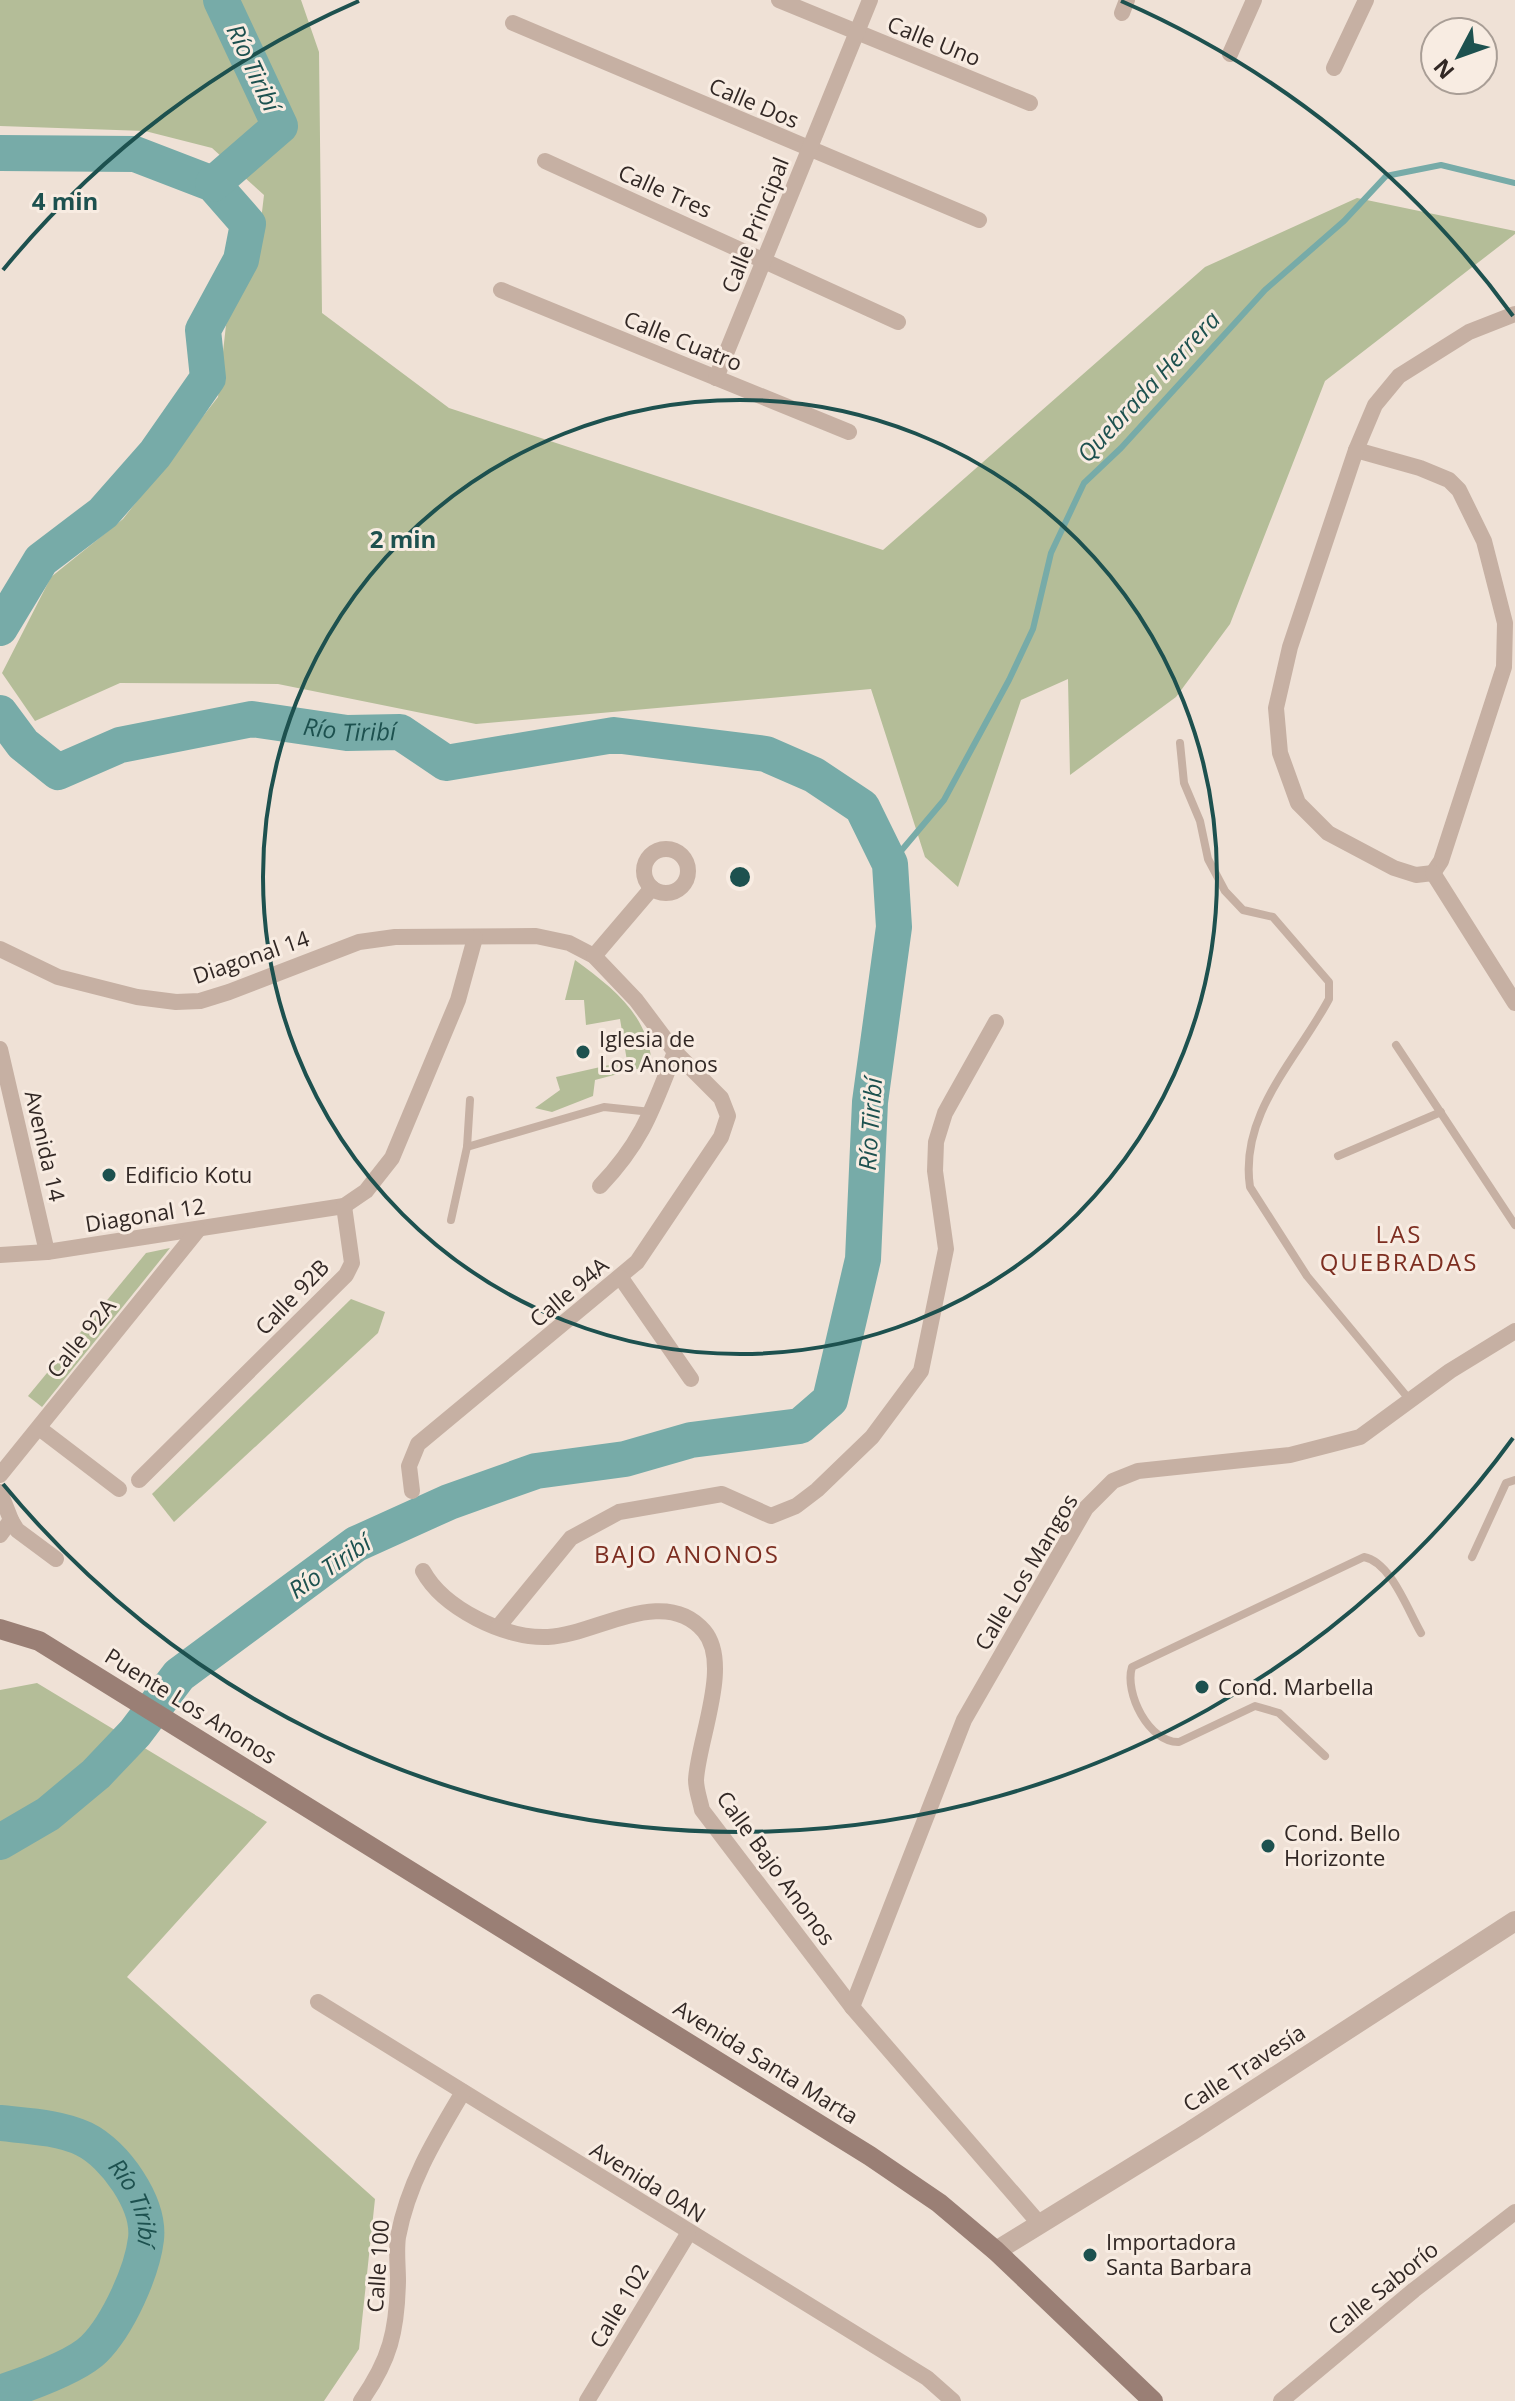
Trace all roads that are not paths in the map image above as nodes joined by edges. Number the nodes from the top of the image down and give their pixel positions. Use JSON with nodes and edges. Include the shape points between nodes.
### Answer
{"nodes":[{"id":1,"x":779,"y":0,"type":"edge"},
{"id":2,"x":870,"y":0,"type":"edge"},
{"id":3,"x":1254,"y":0,"type":"edge"},
{"id":4,"x":1366,"y":0,"type":"edge"},
{"id":5,"x":513,"y":23,"type":"dead end"},
{"id":6,"x":856,"y":34,"type":"junction"},
{"id":7,"x":1230,"y":54,"type":"dead end"},
{"id":8,"x":1334,"y":68,"type":"dead end"},
{"id":9,"x":1030,"y":103,"type":"dead end"},
{"id":10,"x":809,"y":150,"type":"junction"},
{"id":11,"x":545,"y":161,"type":"dead end"},
{"id":12,"x":979,"y":220,"type":"dead end"},
{"id":13,"x":764,"y":260,"type":"junction"},
{"id":14,"x":501,"y":290,"type":"dead end"},
{"id":15,"x":1515,"y":314,"type":"edge"},
{"id":16,"x":898,"y":322,"type":"dead end"},
{"id":17,"x":716,"y":378,"type":"junction"},
{"id":18,"x":849,"y":432,"type":"dead end"},
{"id":19,"x":1356,"y":450,"type":"junction"},
{"id":20,"x":1180,"y":743,"type":"dead end"},
{"id":21,"x":1433,"y":873,"type":"junction"},
{"id":22,"x":652,"y":888,"type":"dead end"},
{"id":23,"x":475,"y":938,"type":"junction"},
{"id":24,"x":0,"y":949,"type":"edge"},
{"id":25,"x":594,"y":956,"type":"junction"},
{"id":26,"x":1515,"y":1003,"type":"edge"},
{"id":27,"x":996,"y":1022,"type":"dead end"},
{"id":28,"x":1396,"y":1045,"type":"dead end"},
{"id":29,"x":0,"y":1049,"type":"edge"},
{"id":30,"x":675,"y":1052,"type":"junction"},
{"id":31,"x":470,"y":1100,"type":"dead end"},
{"id":32,"x":652,"y":1112,"type":"junction"},
{"id":33,"x":1441,"y":1112,"type":"junction"},
{"id":34,"x":467,"y":1147,"type":"junction"},
{"id":35,"x":1338,"y":1156,"type":"dead end"},
{"id":36,"x":600,"y":1186,"type":"dead end"},
{"id":37,"x":344,"y":1206,"type":"junction"},
{"id":38,"x":451,"y":1220,"type":"dead end"},
{"id":39,"x":1515,"y":1225,"type":"edge"},
{"id":40,"x":198,"y":1230,"type":"junction"},
{"id":41,"x":47,"y":1252,"type":"junction"},
{"id":42,"x":0,"y":1255,"type":"edge"},
{"id":43,"x":621,"y":1278,"type":"junction"},
{"id":44,"x":1515,"y":1331,"type":"edge"},
{"id":45,"x":691,"y":1379,"type":"dead end"},
{"id":46,"x":1409,"y":1399,"type":"junction"},
{"id":47,"x":39,"y":1428,"type":"junction"},
{"id":48,"x":0,"y":1475,"type":"edge"},
{"id":49,"x":139,"y":1480,"type":"dead end"},
{"id":50,"x":1515,"y":1480,"type":"edge"},
{"id":51,"x":119,"y":1489,"type":"dead end"},
{"id":52,"x":412,"y":1491,"type":"dead end"},
{"id":53,"x":0,"y":1492,"type":"edge"},
{"id":54,"x":11,"y":1520,"type":"junction"},
{"id":55,"x":0,"y":1535,"type":"edge"},
{"id":56,"x":1472,"y":1557,"type":"dead end"},
{"id":57,"x":56,"y":1559,"type":"dead end"},
{"id":58,"x":423,"y":1571,"type":"dead end"},
{"id":59,"x":498,"y":1627,"type":"junction"},
{"id":60,"x":0,"y":1629,"type":"edge"},
{"id":61,"x":1421,"y":1633,"type":"dead end"},
{"id":62,"x":1325,"y":1756,"type":"dead end"},
{"id":63,"x":317,"y":1812,"type":"joint"},
{"id":64,"x":1515,"y":1921,"type":"edge"},
{"id":65,"x":318,"y":2002,"type":"dead end"},
{"id":66,"x":852,"y":2007,"type":"junction"},
{"id":67,"x":463,"y":2092,"type":"junction"},
{"id":68,"x":1515,"y":2212,"type":"edge"},
{"id":69,"x":1038,"y":2222,"type":"junction"},
{"id":70,"x":688,"y":2234,"type":"junction"},
{"id":71,"x":996,"y":2251,"type":"junction"},
{"id":72,"x":1142,"y":2397,"type":"edge"},
{"id":73,"x":361,"y":2401,"type":"edge"},
{"id":74,"x":587,"y":2401,"type":"edge"},
{"id":75,"x":953,"y":2401,"type":"edge"},
{"id":76,"x":1281,"y":2401,"type":"edge"}],
"edges":[{"from":1,"to":6,"type":"street","name":"Calle Uno"},
{"from":2,"to":6,"type":"street","name":"Calle Principal"},
{"from":3,"to":7,"type":"street"},
{"from":4,"to":8,"type":"street"},
{"from":5,"to":10,"type":"street","name":"Calle Dos"},
{"from":6,"to":9,"type":"street","name":"Calle Uno"},
{"from":6,"to":10,"type":"street","name":"Calle Principal"},
{"from":10,"to":12,"type":"street","name":"Calle Dos"},
{"from":10,"to":13,"type":"street","name":"Calle Principal"},
{"from":11,"to":13,"type":"street","name":"Calle Tres"},
{"from":13,"to":16,"type":"street","name":"Calle Tres"},
{"from":13,"to":17,"type":"street","name":"Calle Principal"},
{"from":14,"to":17,"type":"street","name":"Calle Cuatro"},
{"from":15,"to":19,"type":"street","via":[[1469,332],[1399,376],[1375,405]]},
{"from":17,"to":18,"type":"street","name":"Calle Cuatro"},
{"from":19,"to":21,"type":"street","via":[[1420,468],[1459,490],[1484,541],[1505,623],[1504,667]]},
{"from":19,"to":21,"type":"street","via":[[1290,647],[1276,708],[1280,753],[1298,803],[1328,833],[1394,868],[1416,875]]},
{"from":20,"to":46,"type":"lane","via":[[1184,783],[1208,859],[1225,891],[1243,910],[1273,917],[1329,982],[1329,999],[1252,1130],[1250,1187],[1307,1276]]},
{"from":21,"to":26,"type":"street"},
{"from":22,"to":25,"type":"street"},
{"from":23,"to":24,"type":"street","name":"Diagonal 14","via":[[359,942],[229,992],[176,1002],[58,977]]},
{"from":23,"to":25,"type":"street","name":"Diagonal 14","via":[[536,936],[569,943]]},
{"from":23,"to":37,"type":"street","via":[[458,1000],[392,1158],[366,1191]]},
{"from":25,"to":30,"type":"street"},
{"from":27,"to":59,"type":"street","via":[[945,1113],[936,1142],[946,1249],[921,1371],[872,1437],[817,1490],[771,1516],[722,1494],[619,1512],[571,1538]]},
{"from":28,"to":33,"type":"lane"},
{"from":29,"to":41,"type":"street","name":"Avenida 14"},
{"from":30,"to":32,"type":"street"},
{"from":30,"to":43,"type":"street","name":"Calle 94A","via":[[721,1098],[728,1116],[721,1137],[662,1228]]},
{"from":31,"to":34,"type":"lane"},
{"from":32,"to":34,"type":"lane","via":[[604,1107]]},
{"from":32,"to":36,"type":"street","via":[[627,1158]]},
{"from":33,"to":35,"type":"lane"},
{"from":33,"to":39,"type":"lane"},
{"from":34,"to":38,"type":"lane"},
{"from":37,"to":40,"type":"street","name":"Diagonal 12"},
{"from":37,"to":49,"type":"street","name":"Calle 92B","via":[[352,1263],[346,1275]]},
{"from":40,"to":41,"type":"street","name":"Diagonal 12"},
{"from":40,"to":47,"type":"street","name":"Calle 92A"},
{"from":41,"to":42,"type":"street","name":"Diagonal 12"},
{"from":43,"to":45,"type":"street"},
{"from":43,"to":52,"type":"street","name":"Calle 94A","via":[[418,1444],[409,1466]]},
{"from":44,"to":46,"type":"street","name":"Calle Los Mangos"},
{"from":46,"to":66,"type":"street","name":"Calle Los Mangos","via":[[1347,1442],[1290,1455],[1138,1471],[1113,1481],[1086,1508],[964,1720]]},
{"from":47,"to":48,"type":"street","name":"Calle 92A"},
{"from":47,"to":51,"type":"street"},
{"from":50,"to":56,"type":"lane","via":[[1506,1483]]},
{"from":53,"to":54,"type":"street"},
{"from":54,"to":55,"type":"street"},
{"from":54,"to":57,"type":"street"},
{"from":58,"to":59,"type":"street","name":"Calle Bajo Anonos","via":[[440,1597]]},
{"from":59,"to":66,"type":"street","name":"Calle Bajo Anonos","via":[[548,1637],[662,1611],[677,1613],[702,1629],[711,1641],[716,1666],[696,1780],[702,1810]]},
{"from":60,"to":63,"type":"main road","name":"Puente Los Anonos","via":[[39,1641]]},
{"from":61,"to":62,"type":"lane","via":[[1385,1571],[1364,1557],[1132,1667],[1130,1686],[1150,1728],[1168,1742],[1179,1742],[1255,1706],[1279,1713]]},
{"from":63,"to":71,"type":"main road","name":"Avenida Santa Marta","via":[[870,2156],[939,2203]]},
{"from":64,"to":69,"type":"street","name":"Calle Travesía","via":[[1191,2131]]},
{"from":65,"to":67,"type":"street","name":"Avenida 0AN"},
{"from":66,"to":69,"type":"street","name":"Calle Bajo Anonos"},
{"from":67,"to":70,"type":"street","name":"Avenida 0AN"},
{"from":67,"to":73,"type":"street","name":"Calle 100","via":[[408,2193],[397,2241],[396,2328],[383,2370]]},
{"from":68,"to":76,"type":"street","name":"Calle Saborío"},
{"from":69,"to":71,"type":"street","name":"Calle Travesía"},
{"from":70,"to":74,"type":"street","name":"Calle 102"},
{"from":70,"to":75,"type":"street","name":"Avenida 0AN","via":[[927,2378]]},
{"from":71,"to":72,"type":"main road","name":"Avenida Santa Marta"}]}
